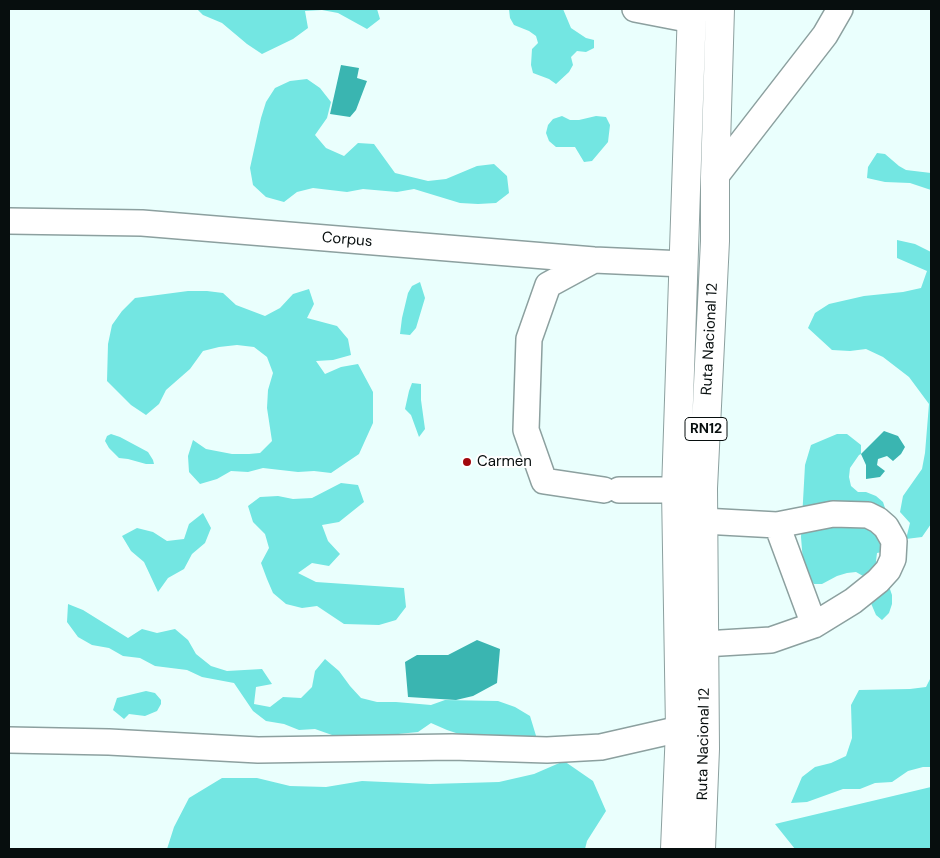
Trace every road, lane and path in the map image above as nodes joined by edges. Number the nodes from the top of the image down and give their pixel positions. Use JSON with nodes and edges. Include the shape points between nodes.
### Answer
{"nodes":[{"id":1,"x":635,"y":9,"type":"edge"},
{"id":2,"x":720,"y":9,"type":"edge"},
{"id":3,"x":840,"y":9,"type":"edge"},
{"id":4,"x":692,"y":14,"type":"edge"},
{"id":5,"x":715,"y":176,"type":"junction"},
{"id":6,"x":9,"y":221,"type":"edge"},
{"id":7,"x":594,"y":260,"type":"junction"},
{"id":8,"x":684,"y":264,"type":"junction"},
{"id":9,"x":676,"y":490,"type":"junction"},
{"id":10,"x":703,"y":521,"type":"junction"},
{"id":11,"x":777,"y":525,"type":"junction"},
{"id":12,"x":814,"y":625,"type":"junction"},
{"id":13,"x":704,"y":644,"type":"junction"},
{"id":14,"x":680,"y":729,"type":"junction"},
{"id":15,"x":9,"y":740,"type":"edge"},
{"id":16,"x":675,"y":849,"type":"edge"},
{"id":17,"x":702,"y":849,"type":"edge"}],
"edges":[{"from":1,"to":4,"type":"street"},
{"from":2,"to":5,"type":"highway","name":"Ruta Nacional 12","number":"RN12"},
{"from":3,"to":5,"type":"street","via":[[825,35]]},
{"from":4,"to":8,"type":"highway","name":"Ruta Nacional 12","number":"RN12"},
{"from":5,"to":10,"type":"highway","name":"Ruta Nacional 12","number":"RN12"},
{"from":6,"to":7,"type":"street","name":"Corpus","via":[[142,223]]},
{"from":7,"to":8,"type":"street","name":"Corpus"},
{"from":7,"to":9,"type":"street","via":[[548,285],[529,339],[526,430],[544,481],[612,490]]},
{"from":8,"to":9,"type":"highway","name":"Ruta Nacional 12","number":"RN12"},
{"from":9,"to":14,"type":"highway","name":"Ruta Nacional 12","number":"RN12"},
{"from":10,"to":11,"type":"street"},
{"from":10,"to":13,"type":"highway","name":"Ruta Nacional 12","number":"RN12"},
{"from":11,"to":12,"type":"street"},
{"from":11,"to":12,"type":"street","via":[[833,514],[868,515],[886,527],[894,541],[893,559],[878,581]]},
{"from":12,"to":13,"type":"street","via":[[770,640]]},
{"from":13,"to":17,"type":"highway","name":"Ruta Nacional 12","number":"RN12"},
{"from":14,"to":15,"type":"street","via":[[601,747],[547,750],[452,747],[258,750]]},
{"from":14,"to":16,"type":"highway","name":"Ruta Nacional 12","number":"RN12"}]}
